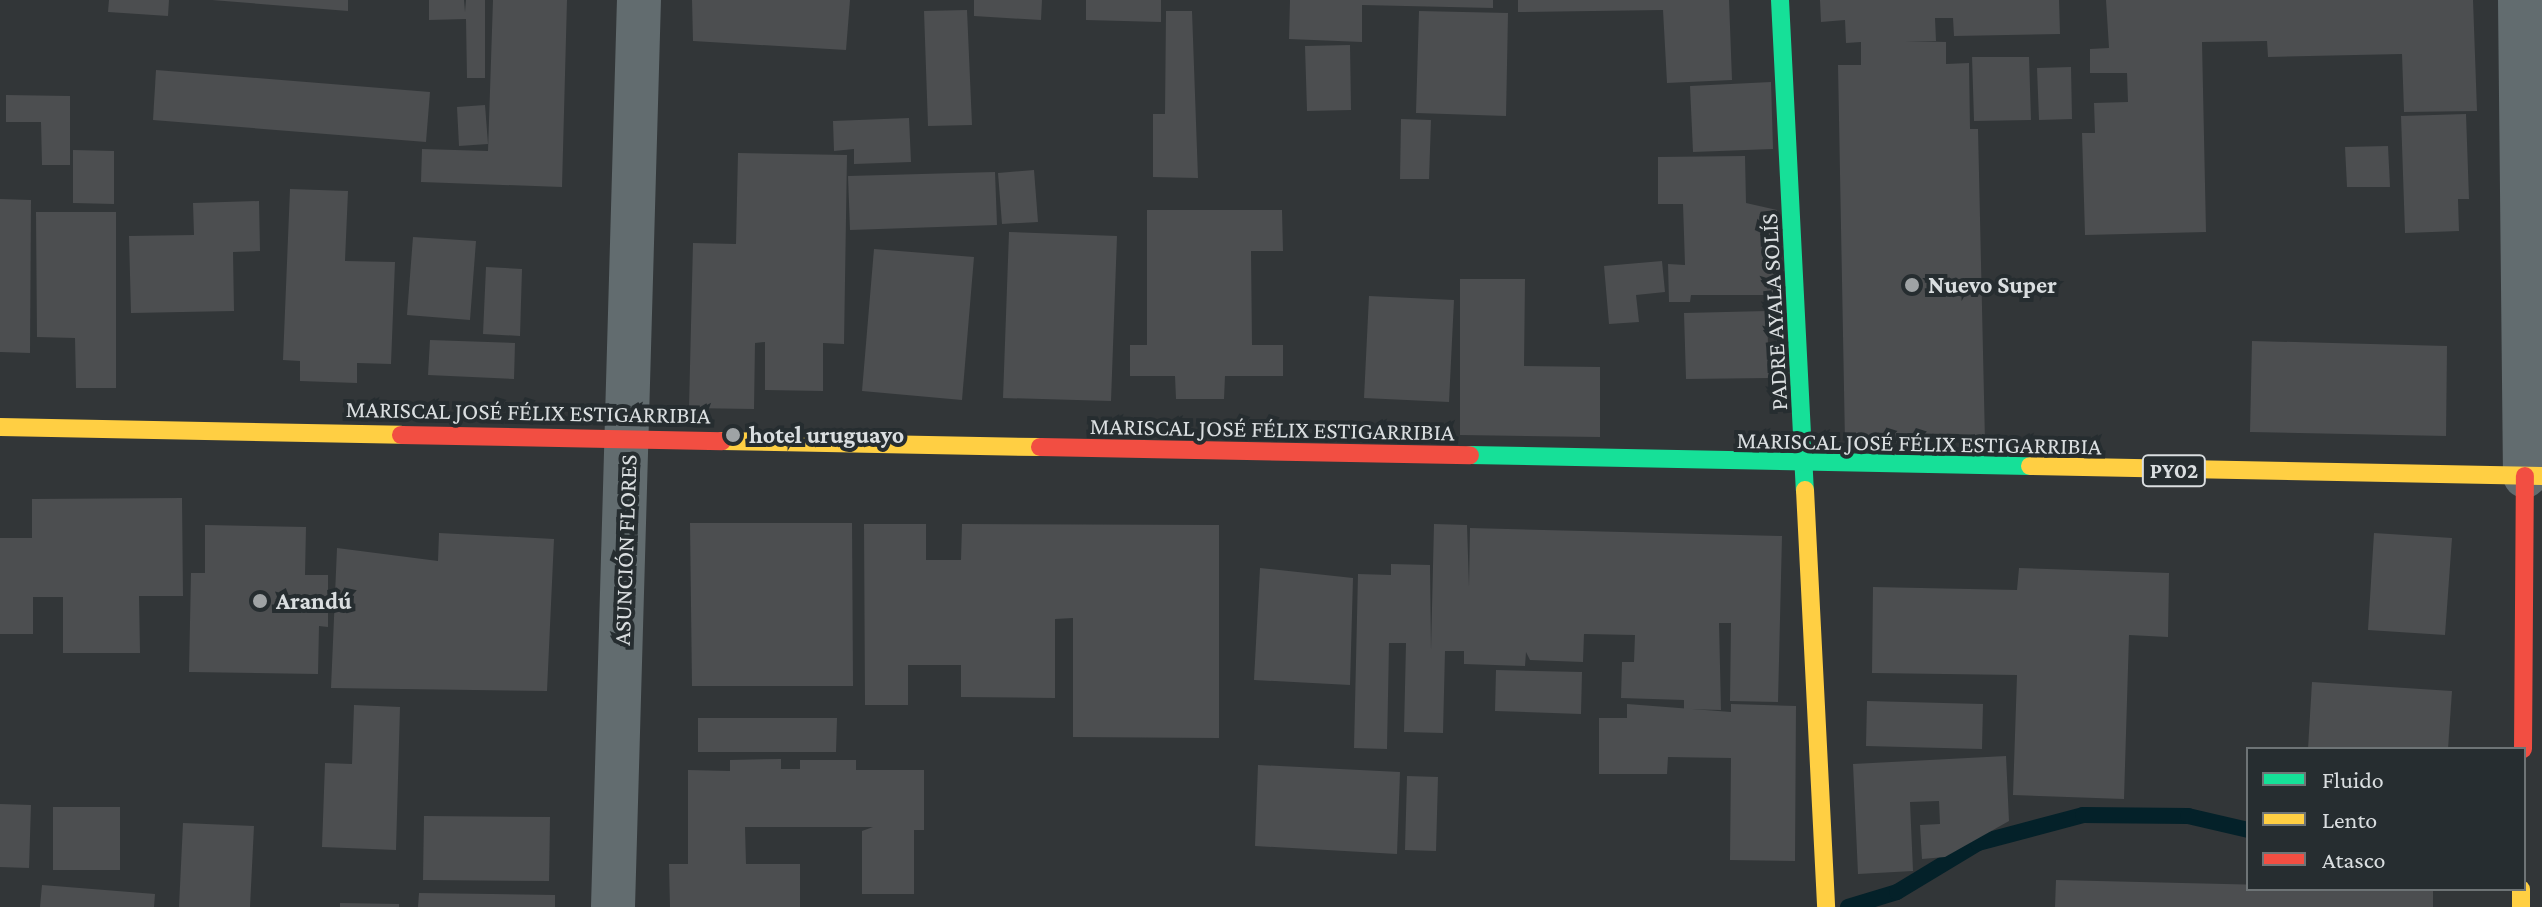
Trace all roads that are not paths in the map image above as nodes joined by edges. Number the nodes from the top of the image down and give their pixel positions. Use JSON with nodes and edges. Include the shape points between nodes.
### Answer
{"nodes":[{"id":1,"x":639,"y":0,"type":"edge"},
{"id":2,"x":1780,"y":0,"type":"edge"},
{"id":3,"x":2520,"y":0,"type":"edge"},
{"id":4,"x":0,"y":427,"type":"edge"},
{"id":5,"x":628,"y":437,"type":"junction"},
{"id":6,"x":1807,"y":466,"type":"junction"},
{"id":7,"x":2533,"y":476,"type":"edge"},
{"id":8,"x":2523,"y":747,"type":"edge"},
{"id":9,"x":613,"y":907,"type":"edge"},
{"id":10,"x":1826,"y":907,"type":"edge"}],
"edges":[{"from":1,"to":5,"type":"street","name":"ASUNCIÓN FLORES"},
{"from":2,"to":6,"type":"main road","name":"PADRE AYALA SOLÍS"},
{"from":3,"to":7,"type":"street"},
{"from":4,"to":5,"type":"main road","name":"MARISCAL JOSÉ FÉLIX ESTIGARRIBIA","number":"PY02"},
{"from":5,"to":6,"type":"main road","name":"MARISCAL JOSÉ FÉLIX ESTIGARRIBIA","number":"PY02"},
{"from":5,"to":9,"type":"street","name":"ASUNCIÓN FLORES"},
{"from":6,"to":7,"type":"main road","name":"MARISCAL JOSÉ FÉLIX ESTIGARRIBIA","number":"PY02"},
{"from":6,"to":10,"type":"main road","name":"PADRE AYALA SOLÍS","via":[[1826,814]]},
{"from":7,"to":8,"type":"main road"}]}
